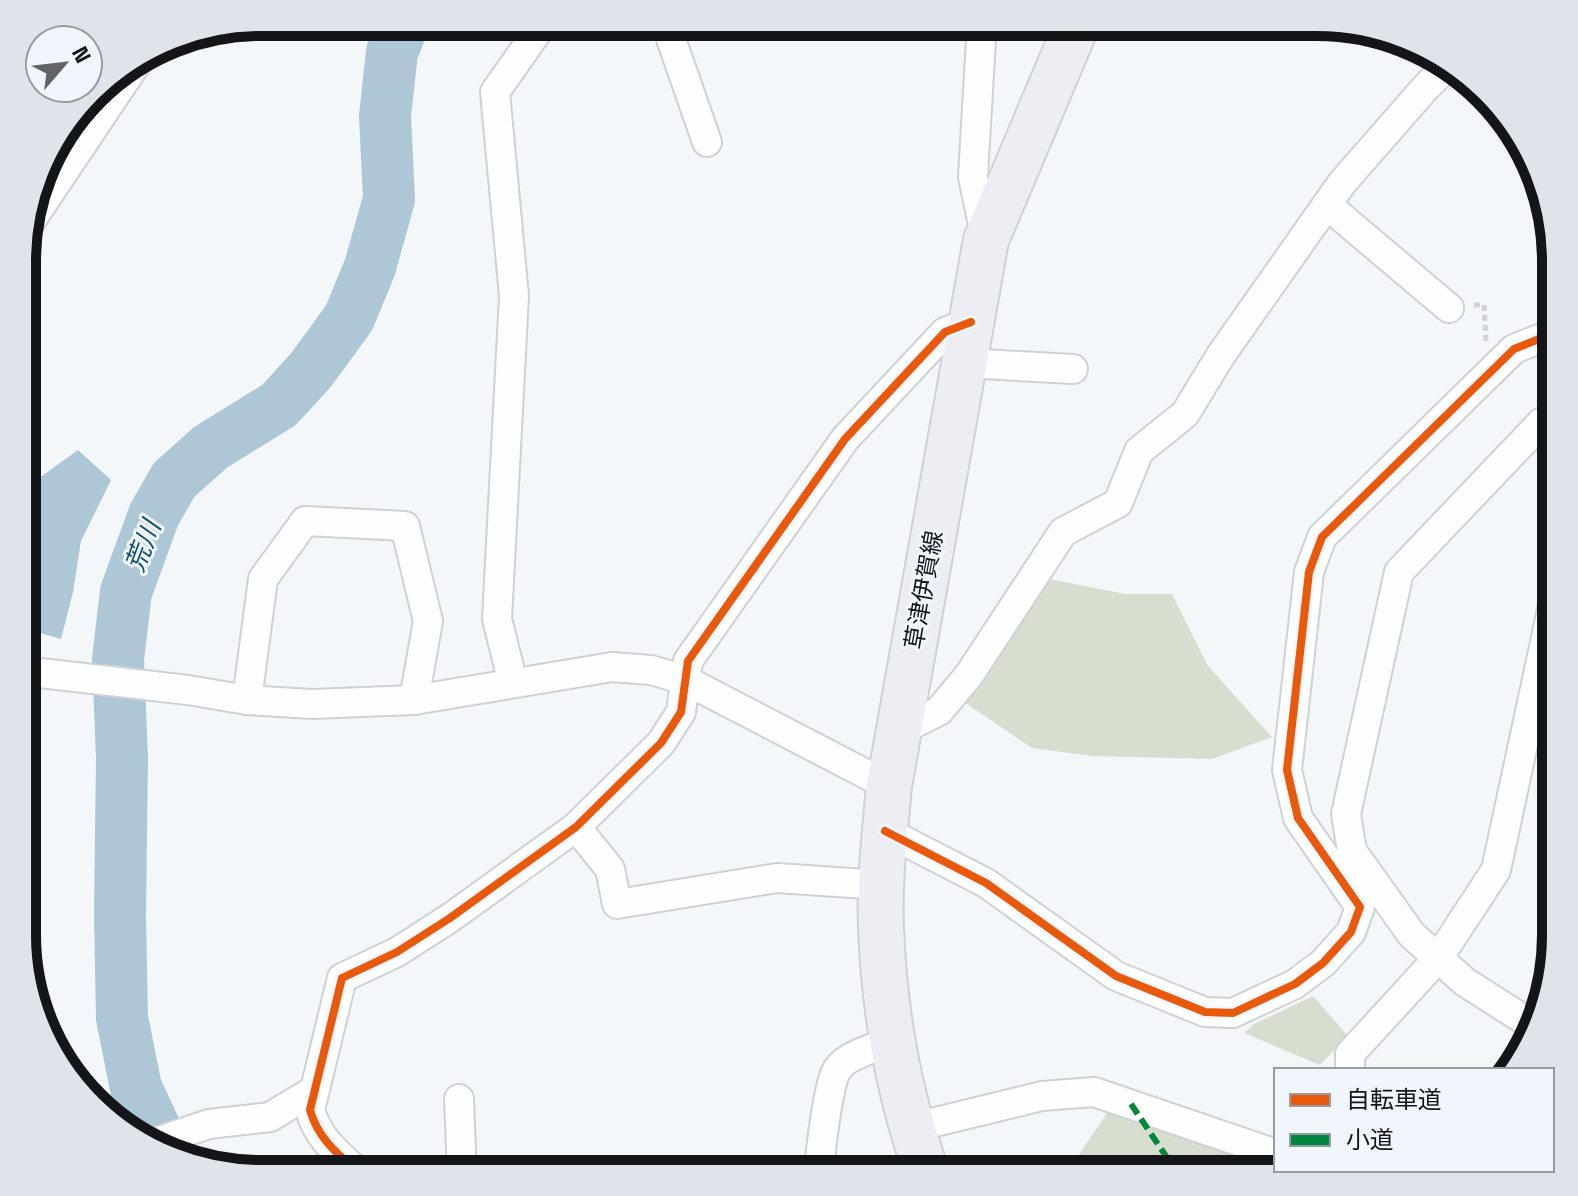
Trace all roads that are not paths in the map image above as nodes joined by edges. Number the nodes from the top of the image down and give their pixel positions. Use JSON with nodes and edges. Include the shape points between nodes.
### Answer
{"nodes":[{"id":1,"x":534,"y":36,"type":"edge"},
{"id":2,"x":672,"y":36,"type":"edge"},
{"id":3,"x":981,"y":36,"type":"edge"},
{"id":4,"x":1072,"y":36,"type":"edge"},
{"id":5,"x":1441,"y":73,"type":"edge"},
{"id":6,"x":122,"y":85,"type":"edge"},
{"id":7,"x":707,"y":142,"type":"dead end"},
{"id":8,"x":45,"y":200,"type":"edge"},
{"id":9,"x":1327,"y":205,"type":"junction"},
{"id":10,"x":986,"y":240,"type":"junction"},
{"id":11,"x":1457,"y":306,"type":"road end"},
{"id":12,"x":1542,"y":338,"type":"edge"},
{"id":13,"x":967,"y":343,"type":"junction"},
{"id":14,"x":1073,"y":369,"type":"dead end"},
{"id":15,"x":1542,"y":423,"type":"edge"},
{"id":16,"x":1542,"y":656,"type":"edge"},
{"id":17,"x":36,"y":672,"type":"edge"},
{"id":18,"x":685,"y":680,"type":"junction"},
{"id":19,"x":513,"y":683,"type":"junction"},
{"id":20,"x":247,"y":700,"type":"junction"},
{"id":21,"x":414,"y":700,"type":"junction"},
{"id":22,"x":899,"y":731,"type":"junction"},
{"id":23,"x":889,"y":786,"type":"junction"},
{"id":24,"x":576,"y":827,"type":"junction"},
{"id":25,"x":885,"y":831,"type":"junction"},
{"id":26,"x":882,"y":885,"type":"junction"},
{"id":27,"x":1439,"y":957,"type":"junction"},
{"id":28,"x":1525,"y":1020,"type":"edge"},
{"id":29,"x":892,"y":1042,"type":"junction"},
{"id":30,"x":1350,"y":1068,"type":"edge"},
{"id":31,"x":313,"y":1091,"type":"junction"},
{"id":32,"x":459,"y":1099,"type":"dead end"},
{"id":33,"x":911,"y":1128,"type":"junction"},
{"id":34,"x":165,"y":1138,"type":"edge"},
{"id":35,"x":1274,"y":1153,"type":"edge"},
{"id":36,"x":344,"y":1160,"type":"edge"},
{"id":37,"x":461,"y":1160,"type":"edge"},
{"id":38,"x":821,"y":1160,"type":"edge"},
{"id":39,"x":922,"y":1160,"type":"edge"}],
"edges":[{"from":1,"to":19,"type":"street","via":[[495,92],[514,296],[497,619]]},
{"from":2,"to":7,"type":"street"},
{"from":3,"to":10,"type":"street","via":[[973,177]]},
{"from":4,"to":10,"type":"main road","name":"草津伊賀線"},
{"from":5,"to":9,"type":"street"},
{"from":6,"to":8,"type":"street"},
{"from":9,"to":11,"type":"street"},
{"from":9,"to":22,"type":"street","via":[[1185,414],[1139,451],[1118,503],[1063,532],[969,675],[939,711]]},
{"from":10,"to":13,"type":"main road","name":"草津伊賀線"},
{"from":12,"to":25,"type":"street","via":[[1514,349],[1322,537],[1309,572],[1287,770],[1298,818],[1360,907],[1351,932],[1323,963],[1267,999],[1233,1013],[1205,1012],[1116,976],[986,883]]},
{"from":13,"to":14,"type":"street"},
{"from":13,"to":18,"type":"street","via":[[945,332],[845,439],[688,661]]},
{"from":13,"to":22,"type":"main road","name":"草津伊賀線"},
{"from":15,"to":27,"type":"street","via":[[1399,572],[1346,814],[1352,851],[1412,935]]},
{"from":16,"to":27,"type":"street","via":[[1496,870]]},
{"from":17,"to":20,"type":"street"},
{"from":18,"to":19,"type":"street","via":[[612,667]]},
{"from":18,"to":23,"type":"street"},
{"from":18,"to":24,"type":"street","via":[[681,712],[661,743]]},
{"from":19,"to":21,"type":"street"},
{"from":20,"to":21,"type":"street"},
{"from":20,"to":21,"type":"street","via":[[263,579],[305,521],[405,526],[428,621]]},
{"from":22,"to":23,"type":"main road","name":"草津伊賀線"},
{"from":23,"to":25,"type":"main road","name":"草津伊賀線"},
{"from":24,"to":26,"type":"street","via":[[610,869],[617,904],[777,878]]},
{"from":24,"to":31,"type":"street","via":[[450,918],[342,978]]},
{"from":25,"to":26,"type":"main road","name":"草津伊賀線"},
{"from":26,"to":29,"type":"main road","name":"草津伊賀線"},
{"from":27,"to":28,"type":"street","via":[[1465,982]]},
{"from":27,"to":30,"type":"street","via":[[1350,1054]]},
{"from":29,"to":33,"type":"main road","name":"草津伊賀線"},
{"from":29,"to":38,"type":"street","via":[[860,1053],[837,1069]]},
{"from":31,"to":34,"type":"street","via":[[270,1117],[188,1129]]},
{"from":31,"to":36,"type":"street","via":[[314,1126]]},
{"from":32,"to":37,"type":"street"},
{"from":33,"to":35,"type":"street","via":[[1042,1096],[1094,1092]]},
{"from":33,"to":39,"type":"main road","name":"草津伊賀線"}]}
